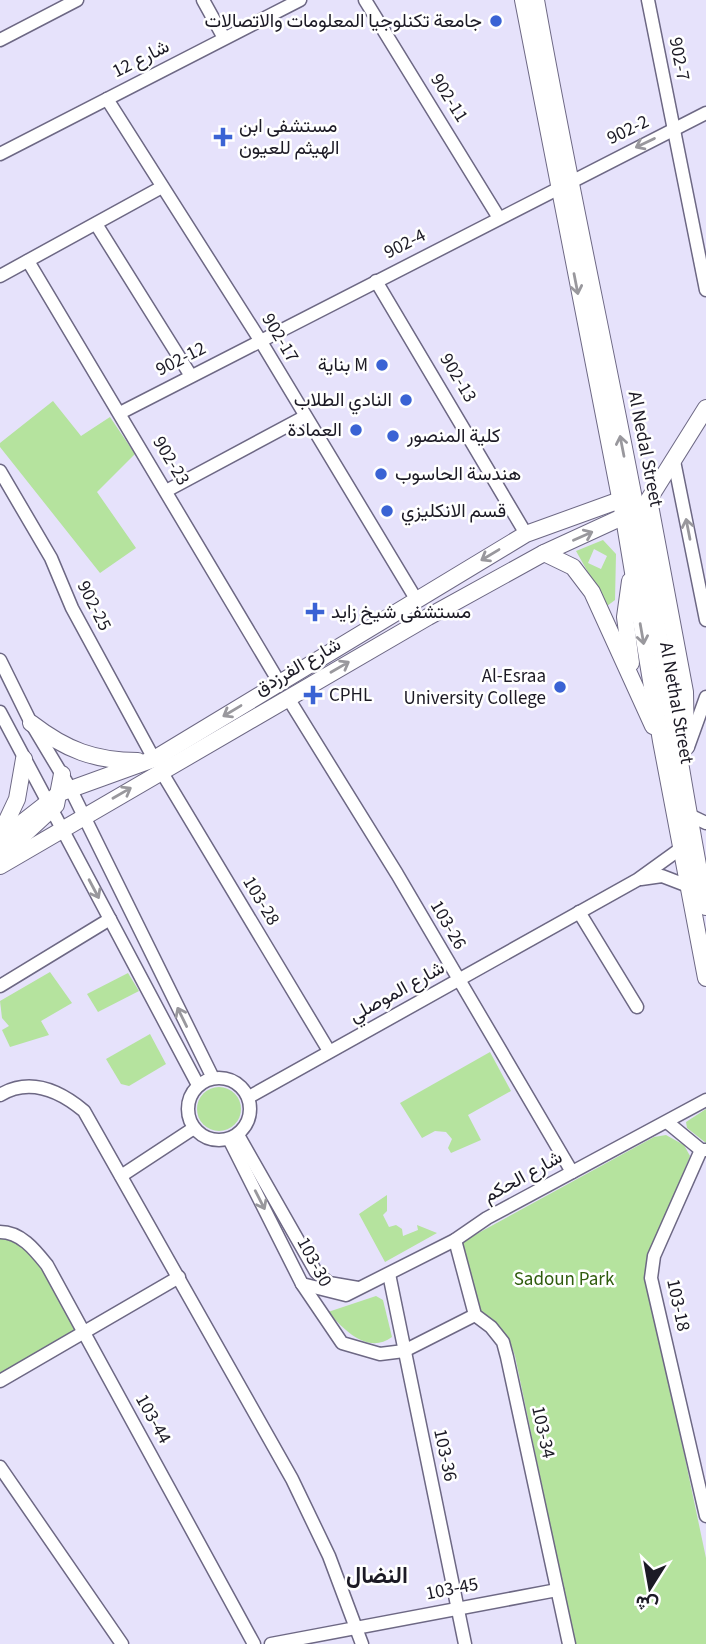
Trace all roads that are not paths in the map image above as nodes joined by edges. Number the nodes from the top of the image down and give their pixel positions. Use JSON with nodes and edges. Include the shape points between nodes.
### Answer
{"nodes":[{"id":1,"x":77,"y":0,"type":"edge"},
{"id":2,"x":203,"y":0,"type":"edge"},
{"id":3,"x":300,"y":0,"type":"edge"},
{"id":4,"x":365,"y":0,"type":"edge"},
{"id":5,"x":523,"y":0,"type":"edge"},
{"id":6,"x":536,"y":0,"type":"edge"},
{"id":7,"x":648,"y":0,"type":"edge"},
{"id":8,"x":63,"y":3,"type":"edge"},
{"id":9,"x":224,"y":38,"type":"junction"},
{"id":10,"x":0,"y":40,"type":"edge"},
{"id":11,"x":107,"y":99,"type":"junction"},
{"id":12,"x":706,"y":113,"type":"edge"},
{"id":13,"x":673,"y":129,"type":"junction"},
{"id":14,"x":0,"y":154,"type":"edge"},
{"id":15,"x":562,"y":184,"type":"junction"},
{"id":16,"x":162,"y":187,"type":"junction"},
{"id":17,"x":499,"y":218,"type":"junction"},
{"id":18,"x":96,"y":224,"type":"junction"},
{"id":19,"x":28,"y":261,"type":"junction"},
{"id":20,"x":0,"y":276,"type":"edge"},
{"id":21,"x":376,"y":281,"type":"junction"},
{"id":22,"x":706,"y":290,"type":"edge"},
{"id":23,"x":260,"y":341,"type":"junction"},
{"id":24,"x":191,"y":376,"type":"junction"},
{"id":25,"x":706,"y":408,"type":"edge"},
{"id":26,"x":120,"y":412,"type":"junction"},
{"id":27,"x":304,"y":417,"type":"junction"},
{"id":28,"x":674,"y":461,"type":"junction"},
{"id":29,"x":2,"y":479,"type":"edge"},
{"id":30,"x":166,"y":491,"type":"junction"},
{"id":31,"x":633,"y":506,"type":"junction"},
{"id":32,"x":526,"y":534,"type":"junction"},
{"id":33,"x":544,"y":553,"type":"junction"},
{"id":34,"x":632,"y":572,"type":"junction"},
{"id":35,"x":416,"y":599,"type":"junction"},
{"id":36,"x":662,"y":614,"type":"junction"},
{"id":37,"x":706,"y":620,"type":"edge"},
{"id":38,"x":0,"y":660,"type":"edge"},
{"id":39,"x":279,"y":682,"type":"junction"},
{"id":40,"x":634,"y":683,"type":"junction"},
{"id":41,"x":706,"y":697,"type":"edge"},
{"id":42,"x":288,"y":698,"type":"junction"},
{"id":43,"x":0,"y":712,"type":"edge"},
{"id":44,"x":31,"y":723,"type":"junction"},
{"id":45,"x":660,"y":741,"type":"junction"},
{"id":46,"x":685,"y":754,"type":"junction"},
{"id":47,"x":24,"y":759,"type":"junction"},
{"id":48,"x":154,"y":764,"type":"junction"},
{"id":49,"x":681,"y":774,"type":"junction"},
{"id":50,"x":64,"y":785,"type":"junction"},
{"id":51,"x":48,"y":806,"type":"junction"},
{"id":52,"x":687,"y":814,"type":"junction"},
{"id":53,"x":82,"y":816,"type":"junction"},
{"id":54,"x":706,"y":823,"type":"edge"},
{"id":55,"x":62,"y":829,"type":"junction"},
{"id":56,"x":0,"y":838,"type":"edge"},
{"id":57,"x":680,"y":849,"type":"junction"},
{"id":58,"x":0,"y":857,"type":"edge"},
{"id":59,"x":0,"y":866,"type":"edge"},
{"id":60,"x":702,"y":866,"type":"edge"},
{"id":61,"x":637,"y":880,"type":"junction"},
{"id":62,"x":688,"y":887,"type":"junction"},
{"id":63,"x":706,"y":907,"type":"edge"},
{"id":64,"x":579,"y":912,"type":"junction"},
{"id":65,"x":110,"y":919,"type":"junction"},
{"id":66,"x":706,"y":978,"type":"edge"},
{"id":67,"x":457,"y":980,"type":"junction"},
{"id":68,"x":0,"y":986,"type":"edge"},
{"id":69,"x":636,"y":1007,"type":"dead end"},
{"id":70,"x":329,"y":1051,"type":"junction"},
{"id":71,"x":213,"y":1078,"type":"junction"},
{"id":72,"x":198,"y":1085,"type":"junction"},
{"id":73,"x":0,"y":1095,"type":"edge"},
{"id":74,"x":249,"y":1097,"type":"junction"},
{"id":75,"x":706,"y":1100,"type":"edge"},
{"id":76,"x":667,"y":1122,"type":"junction"},
{"id":77,"x":194,"y":1128,"type":"junction"},
{"id":78,"x":233,"y":1137,"type":"junction"},
{"id":79,"x":703,"y":1150,"type":"edge"},
{"id":80,"x":572,"y":1172,"type":"junction"},
{"id":81,"x":121,"y":1176,"type":"junction"},
{"id":82,"x":0,"y":1232,"type":"edge"},
{"id":83,"x":455,"y":1240,"type":"junction"},
{"id":84,"x":388,"y":1274,"type":"junction"},
{"id":85,"x":179,"y":1277,"type":"junction"},
{"id":86,"x":302,"y":1284,"type":"junction"},
{"id":87,"x":359,"y":1288,"type":"junction"},
{"id":88,"x":475,"y":1315,"type":"junction"},
{"id":89,"x":83,"y":1331,"type":"junction"},
{"id":90,"x":404,"y":1351,"type":"junction"},
{"id":91,"x":0,"y":1381,"type":"edge"},
{"id":92,"x":0,"y":1467,"type":"edge"},
{"id":93,"x":706,"y":1516,"type":"edge"},
{"id":94,"x":557,"y":1590,"type":"junction"},
{"id":95,"x":458,"y":1607,"type":"junction"},
{"id":96,"x":358,"y":1627,"type":"junction"},
{"id":97,"x":122,"y":1644,"type":"edge"},
{"id":98,"x":254,"y":1644,"type":"edge"},
{"id":99,"x":271,"y":1644,"type":"edge"},
{"id":100,"x":362,"y":1644,"type":"edge"},
{"id":101,"x":466,"y":1644,"type":"edge"},
{"id":102,"x":569,"y":1644,"type":"edge"}],
"edges":[{"from":1,"to":8,"type":"street"},
{"from":2,"to":9,"type":"street"},
{"from":3,"to":9,"type":"street","name":"شارع 12"},
{"from":4,"to":17,"type":"street","name":"902-11"},
{"from":5,"to":15,"type":"main road","name":"Al Nedal Street"},
{"from":6,"to":15,"type":"main road","name":"Al Nedal Street"},
{"from":7,"to":13,"type":"street","name":"902-7"},
{"from":8,"to":10,"type":"street"},
{"from":9,"to":11,"type":"street","name":"شارع 12"},
{"from":11,"to":14,"type":"street","name":"شارع 12"},
{"from":11,"to":16,"type":"street","name":"902-17"},
{"from":12,"to":13,"type":"street","name":"902-2"},
{"from":13,"to":15,"type":"street","name":"902-2","one_way":true},
{"from":13,"to":22,"type":"street","name":"902-7"},
{"from":15,"to":17,"type":"street","name":"902-4"},
{"from":15,"to":31,"type":"main road","name":"Al Nedal Street"},
{"from":16,"to":18,"type":"street"},
{"from":16,"to":23,"type":"street","name":"902-17"},
{"from":17,"to":21,"type":"street","name":"902-4"},
{"from":18,"to":19,"type":"street"},
{"from":18,"to":24,"type":"street"},
{"from":19,"to":20,"type":"street"},
{"from":19,"to":26,"type":"street","name":"902-23"},
{"from":21,"to":23,"type":"street","name":"902-4"},
{"from":21,"to":32,"type":"street","name":"902-13"},
{"from":23,"to":24,"type":"street","name":"902-12"},
{"from":23,"to":27,"type":"street","name":"902-17"},
{"from":24,"to":26,"type":"street","name":"902-12"},
{"from":25,"to":28,"type":"main road"},
{"from":26,"to":30,"type":"street","name":"902-23"},
{"from":27,"to":30,"type":"street"},
{"from":27,"to":35,"type":"street","name":"902-17"},
{"from":28,"to":31,"type":"main road"},
{"from":37,"to":28,"type":"street","one_way":true},
{"from":29,"to":48,"type":"street","name":"902-25","via":[[51,558],[72,608]]},
{"from":30,"to":39,"type":"street","name":"902-23"},
{"from":31,"to":32,"type":"main road","name":"شارع الفرزدق"},
{"from":33,"to":31,"type":"main road","name":"شارع الفرزدق","one_way":true},
{"from":31,"to":34,"type":"main road","name":"Al Nethal Street"},
{"from":31,"to":36,"type":"main road"},
{"from":32,"to":35,"type":"main road","name":"شارع الفرزدق","one_way":true},
{"from":33,"to":40,"type":"main road","via":[[573,567],[592,592]]},
{"from":42,"to":33,"type":"main road","name":"شارع الفرزدق","one_way":true},
{"from":34,"to":40,"type":"main road","via":[[625,617]]},
{"from":34,"to":45,"type":"main road","name":"Al Nethal Street","one_way":true},
{"from":35,"to":39,"type":"main road","name":"شارع الفرزدق"},
{"from":36,"to":46,"type":"main road","via":[[685,692]]},
{"from":36,"to":49,"type":"main road"},
{"from":38,"to":44,"type":"street"},
{"from":39,"to":48,"type":"main road","name":"شارع الفرزدق","one_way":true},
{"from":40,"to":45,"type":"main road"},
{"from":41,"to":46,"type":"street"},
{"from":42,"to":48,"type":"main road","name":"شارع الفرزدق"},
{"from":42,"to":67,"type":"street","name":"103-26"},
{"from":43,"to":47,"type":"street"},
{"from":44,"to":48,"type":"main road","via":[[54,741],[90,757]]},
{"from":44,"to":50,"type":"street"},
{"from":45,"to":57,"type":"main road","name":"Al Nethal Street"},
{"from":46,"to":49,"type":"main road"},
{"from":47,"to":51,"type":"street"},
{"from":47,"to":56,"type":"main road","via":[[17,799]]},
{"from":48,"to":50,"type":"main road","name":"شارع الفرزدق"},
{"from":53,"to":48,"type":"main road","name":"شارع الفرزدق","one_way":true},
{"from":48,"to":70,"type":"street","name":"103-28"},
{"from":49,"to":52,"type":"main road"},
{"from":50,"to":51,"type":"main road","name":"شارع الفرزدق"},
{"from":50,"to":53,"type":"street"},
{"from":51,"to":55,"type":"street"},
{"from":51,"to":56,"type":"main road","name":"شارع الفرزدق"},
{"from":51,"to":58,"type":"main road"},
{"from":52,"to":54,"type":"street"},
{"from":52,"to":60,"type":"main road"},
{"from":53,"to":55,"type":"main road","name":"شارع الفرزدق"},
{"from":71,"to":53,"type":"street","one_way":true},
{"from":55,"to":59,"type":"main road","name":"شارع الفرزدق"},
{"from":55,"to":65,"type":"street","one_way":true},
{"from":57,"to":61,"type":"street","name":"شارع الموصلي"},
{"from":57,"to":62,"type":"main road","name":"Al Nethal Street"},
{"from":60,"to":63,"type":"main road"},
{"from":61,"to":62,"type":"street","name":"شارع الموصلي","via":[[662,876]]},
{"from":61,"to":64,"type":"street","name":"شارع الموصلي"},
{"from":62,"to":66,"type":"main road","name":"Al Nethal Street"},
{"from":64,"to":67,"type":"street","name":"شارع الموصلي"},
{"from":64,"to":69,"type":"street"},
{"from":65,"to":68,"type":"street"},
{"from":65,"to":72,"type":"street"},
{"from":67,"to":70,"type":"street","name":"شارع الموصلي"},
{"from":67,"to":80,"type":"street","name":"103-26"},
{"from":70,"to":74,"type":"street","name":"شارع الموصلي"},
{"from":71,"to":72,"type":"street"},
{"from":71,"to":74,"type":"street","via":[[227,1079]]},
{"from":72,"to":77,"type":"street","via":[[188,1111]]},
{"from":73,"to":81,"type":"street","via":[[27,1086],[66,1096],[85,1111]]},
{"from":74,"to":78,"type":"street","via":[[250,1118]]},
{"from":75,"to":76,"type":"street","name":"شارع الحكم"},
{"from":76,"to":79,"type":"street"},
{"from":76,"to":80,"type":"street","name":"شارع الحكم"},
{"from":77,"to":78,"type":"street","via":[[210,1139]]},
{"from":77,"to":81,"type":"street"},
{"from":78,"to":86,"type":"street","name":"103-30","one_way":true},
{"from":78,"to":87,"type":"street","name":"103-30","via":[[316,1272],[329,1283]]},
{"from":79,"to":93,"type":"street","name":"103-18","via":[[654,1256],[651,1278]]},
{"from":80,"to":83,"type":"street","name":"شارع الحكم"},
{"from":81,"to":85,"type":"street"},
{"from":82,"to":89,"type":"street","name":"103-44","via":[[10,1232],[32,1246]]},
{"from":83,"to":84,"type":"street","name":"شارع الحكم"},
{"from":83,"to":88,"type":"street"},
{"from":84,"to":87,"type":"street","name":"شارع الحكم"},
{"from":84,"to":90,"type":"street","name":"103-36"},
{"from":85,"to":89,"type":"street"},
{"from":85,"to":96,"type":"street","via":[[292,1479]]},
{"from":86,"to":87,"type":"street","via":[[346,1295]]},
{"from":86,"to":90,"type":"street","name":"103-30","via":[[342,1343],[380,1354]]},
{"from":88,"to":90,"type":"street"},
{"from":88,"to":94,"type":"street","name":"103-34","via":[[503,1342]]},
{"from":89,"to":91,"type":"street"},
{"from":89,"to":98,"type":"street","name":"103-44"},
{"from":90,"to":95,"type":"street","name":"103-36"},
{"from":92,"to":97,"type":"street"},
{"from":94,"to":95,"type":"street","name":"103-45"},
{"from":94,"to":102,"type":"street","name":"103-34"},
{"from":95,"to":96,"type":"street","name":"103-45"},
{"from":95,"to":101,"type":"street","name":"103-36"},
{"from":96,"to":99,"type":"street","name":"103-45"},
{"from":96,"to":100,"type":"street"}]}
